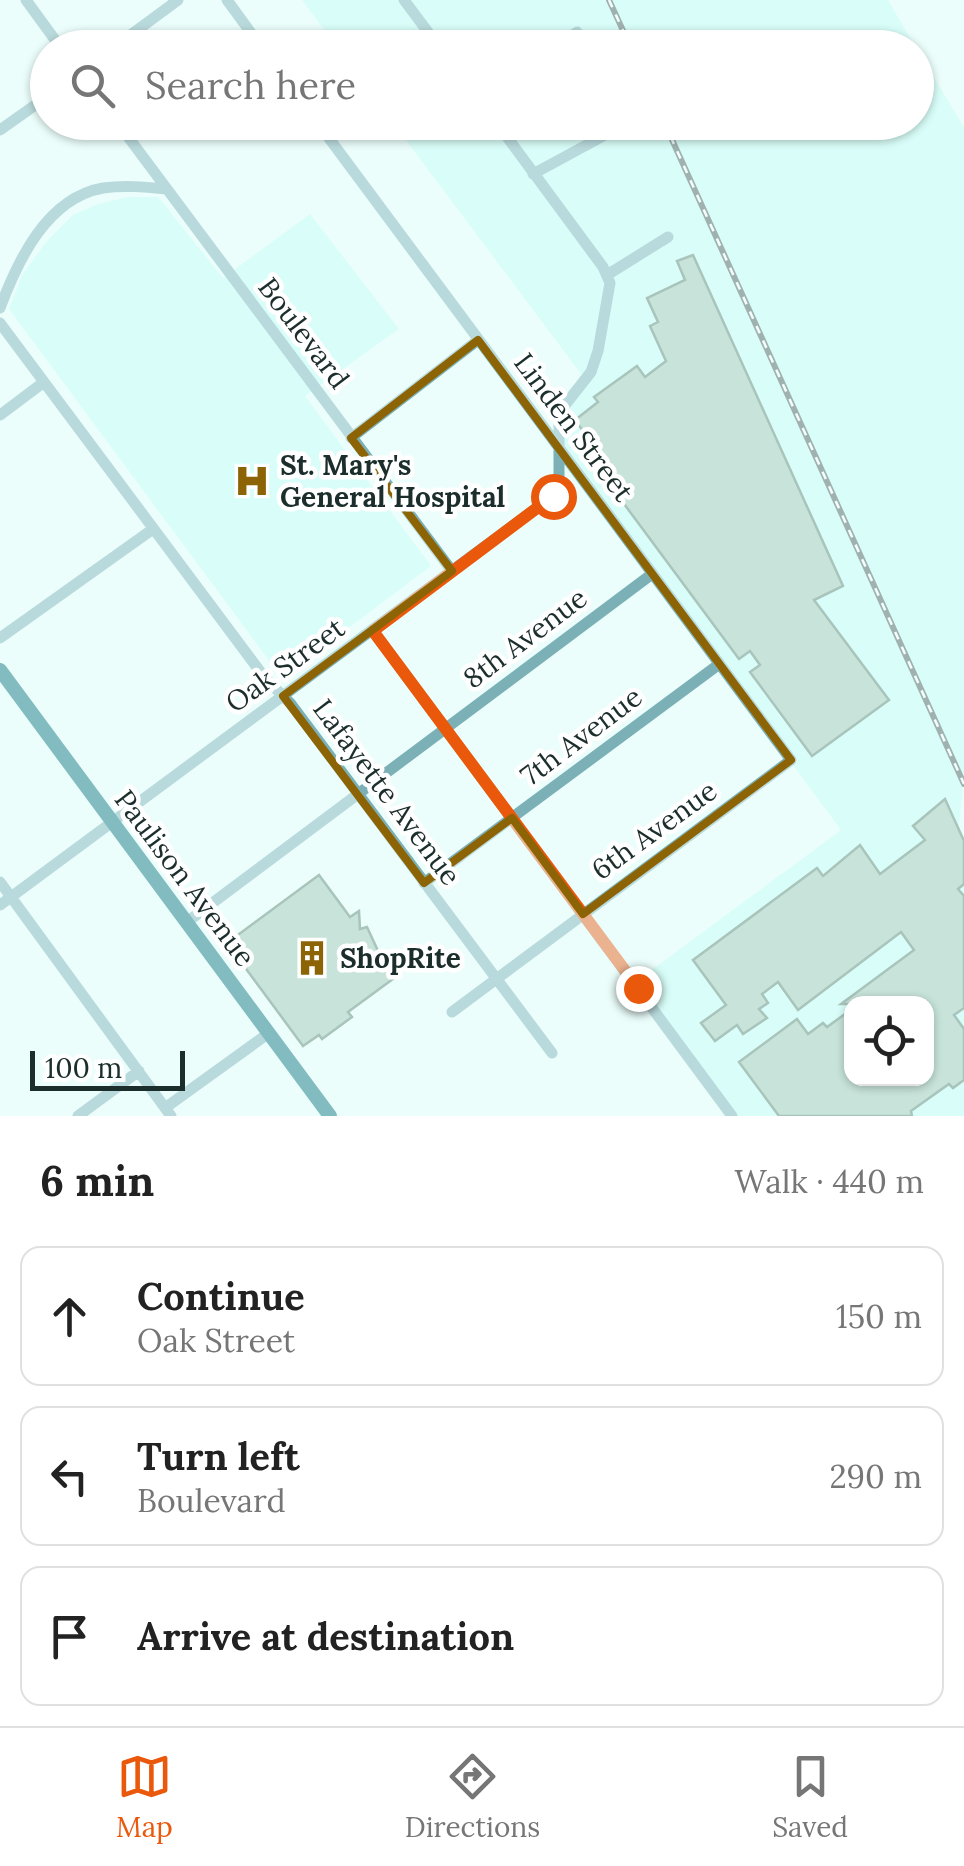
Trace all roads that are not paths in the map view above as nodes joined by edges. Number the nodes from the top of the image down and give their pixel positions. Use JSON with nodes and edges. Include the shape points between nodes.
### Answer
{"nodes":[{"id":1,"x":26,"y":0,"type":"edge"},
{"id":2,"x":178,"y":0,"type":"edge"},
{"id":3,"x":226,"y":0,"type":"edge"},
{"id":4,"x":404,"y":0,"type":"edge"},
{"id":5,"x":48,"y":30,"type":"edge"},
{"id":6,"x":137,"y":30,"type":"edge"},
{"id":7,"x":248,"y":30,"type":"edge"},
{"id":8,"x":426,"y":30,"type":"edge"},
{"id":9,"x":30,"y":109,"type":"edge"},
{"id":10,"x":0,"y":130,"type":"edge"},
{"id":11,"x":130,"y":140,"type":"edge"},
{"id":12,"x":330,"y":140,"type":"edge"},
{"id":13,"x":509,"y":140,"type":"edge"},
{"id":14,"x":597,"y":140,"type":"edge"},
{"id":15,"x":533,"y":174,"type":"junction"},
{"id":16,"x":166,"y":188,"type":"junction"},
{"id":17,"x":668,"y":237,"type":"dead end"},
{"id":18,"x":607,"y":275,"type":"junction"},
{"id":19,"x":0,"y":308,"type":"edge"},
{"id":20,"x":0,"y":323,"type":"edge"},
{"id":21,"x":478,"y":340,"type":"junction"},
{"id":22,"x":44,"y":382,"type":"junction"},
{"id":23,"x":0,"y":415,"type":"edge"},
{"id":24,"x":351,"y":438,"type":"junction"},
{"id":25,"x":559,"y":449,"type":"junction"},
{"id":26,"x":153,"y":529,"type":"junction"},
{"id":27,"x":452,"y":572,"type":"junction"},
{"id":28,"x":652,"y":574,"type":"junction"},
{"id":29,"x":373,"y":631,"type":"junction"},
{"id":30,"x":0,"y":638,"type":"edge"},
{"id":31,"x":718,"y":665,"type":"junction"},
{"id":32,"x":0,"y":670,"type":"edge"},
{"id":33,"x":283,"y":696,"type":"junction"},
{"id":34,"x":446,"y":728,"type":"junction"},
{"id":35,"x":791,"y":760,"type":"joint"},
{"id":36,"x":358,"y":793,"type":"junction"},
{"id":37,"x":512,"y":818,"type":"junction"},
{"id":38,"x":113,"y":822,"type":"junction"},
{"id":39,"x":0,"y":882,"type":"edge"},
{"id":40,"x":424,"y":883,"type":"junction"},
{"id":41,"x":5,"y":902,"type":"edge"},
{"id":42,"x":583,"y":914,"type":"junction"},
{"id":43,"x":187,"y":922,"type":"junction"},
{"id":44,"x":496,"y":978,"type":"junction"},
{"id":45,"x":452,"y":1012,"type":"dead end"},
{"id":46,"x":269,"y":1033,"type":"junction"},
{"id":47,"x":552,"y":1053,"type":"dead end"},
{"id":48,"x":139,"y":1071,"type":"junction"},
{"id":49,"x":168,"y":1112,"type":"edge"},
{"id":50,"x":78,"y":1116,"type":"edge"},
{"id":51,"x":330,"y":1116,"type":"edge"},
{"id":52,"x":732,"y":1116,"type":"edge"}],
"edges":[{"from":1,"to":5,"type":"street"},
{"from":2,"to":6,"type":"street"},
{"from":3,"to":7,"type":"street"},
{"from":4,"to":8,"type":"street"},
{"from":9,"to":10,"type":"street"},
{"from":11,"to":16,"type":"street","name":"Boulevard"},
{"from":12,"to":21,"type":"street","name":"Linden Street"},
{"from":13,"to":15,"type":"street"},
{"from":14,"to":15,"type":"street"},
{"from":15,"to":18,"type":"street"},
{"from":16,"to":19,"type":"street","via":[[104,188],[61,208],[26,249]]},
{"from":16,"to":24,"type":"street","name":"Boulevard"},
{"from":17,"to":18,"type":"street"},
{"from":18,"to":25,"type":"street","name":"Oak Street","via":[[598,351],[591,372],[565,404]]},
{"from":20,"to":22,"type":"street","name":"Lafayette Avenue"},
{"from":21,"to":24,"type":"street"},
{"from":21,"to":25,"type":"street","name":"Linden Street"},
{"from":22,"to":23,"type":"street"},
{"from":22,"to":26,"type":"street","name":"Lafayette Avenue"},
{"from":24,"to":27,"type":"street","name":"Boulevard"},
{"from":25,"to":27,"type":"street","name":"Oak Street","via":[[553,496]]},
{"from":25,"to":28,"type":"street","name":"Linden Street"},
{"from":26,"to":30,"type":"street"},
{"from":26,"to":33,"type":"street","name":"Lafayette Avenue"},
{"from":27,"to":29,"type":"street","name":"Oak Street"},
{"from":28,"to":31,"type":"street","name":"Linden Street"},
{"from":28,"to":34,"type":"street","name":"8th Avenue"},
{"from":29,"to":33,"type":"street","name":"Oak Street"},
{"from":29,"to":34,"type":"street"},
{"from":31,"to":35,"type":"street","name":"Linden Street"},
{"from":31,"to":37,"type":"street","name":"7th Avenue"},
{"from":32,"to":38,"type":"main road","name":"Paulison Avenue"},
{"from":33,"to":36,"type":"street","name":"Lafayette Avenue"},
{"from":33,"to":38,"type":"street","name":"Oak Street"},
{"from":34,"to":36,"type":"street","name":"8th Avenue"},
{"from":34,"to":37,"type":"street"},
{"from":35,"to":42,"type":"street","name":"6th Avenue"},
{"from":36,"to":40,"type":"street","name":"Lafayette Avenue"},
{"from":36,"to":43,"type":"street","name":"8th Avenue"},
{"from":37,"to":40,"type":"street","name":"7th Avenue"},
{"from":37,"to":42,"type":"street"},
{"from":38,"to":41,"type":"street","name":"Oak Street"},
{"from":38,"to":43,"type":"main road","name":"Paulison Avenue"},
{"from":39,"to":41,"type":"street"},
{"from":40,"to":44,"type":"street","name":"Lafayette Avenue"},
{"from":41,"to":48,"type":"street"},
{"from":42,"to":44,"type":"street","name":"6th Avenue"},
{"from":42,"to":52,"type":"street"},
{"from":43,"to":46,"type":"main road","name":"Paulison Avenue"},
{"from":44,"to":45,"type":"street","name":"6th Avenue"},
{"from":44,"to":47,"type":"street","name":"Lafayette Avenue"},
{"from":46,"to":49,"type":"street"},
{"from":46,"to":51,"type":"main road","name":"Paulison Avenue"},
{"from":48,"to":49,"type":"street"},
{"from":48,"to":50,"type":"street"}]}
